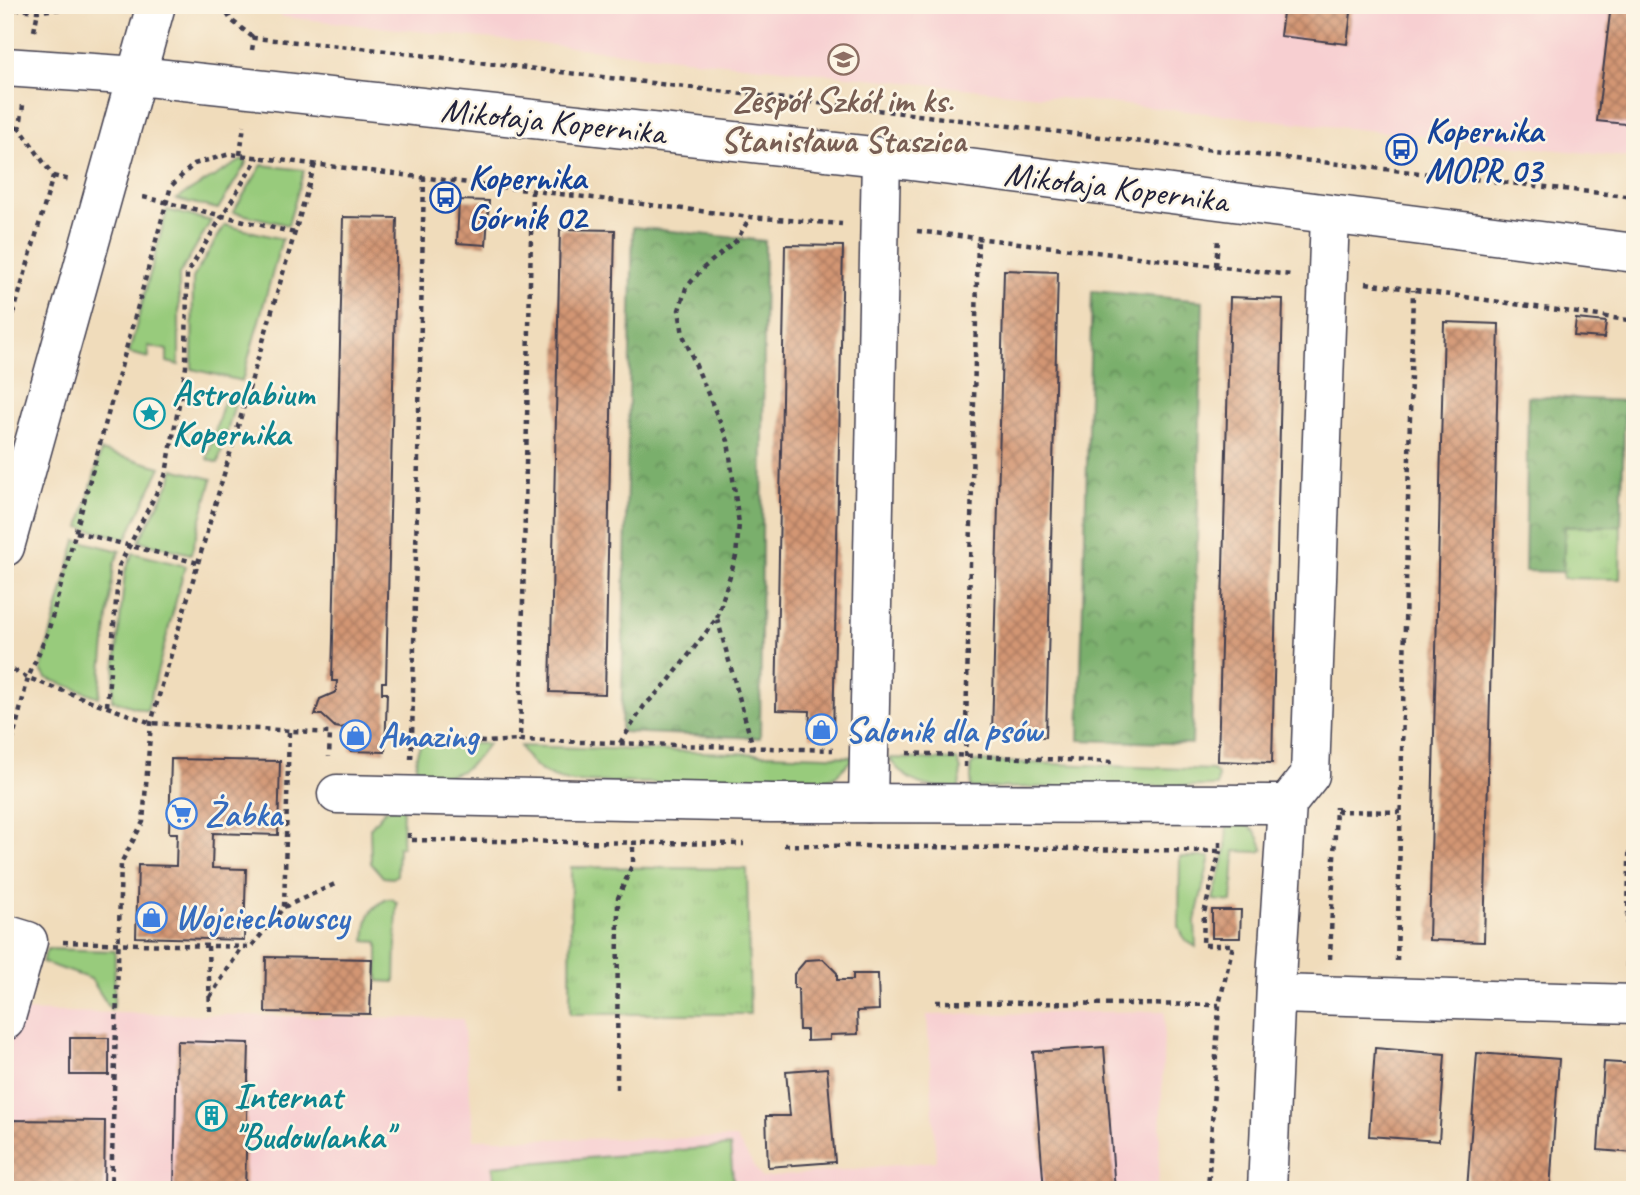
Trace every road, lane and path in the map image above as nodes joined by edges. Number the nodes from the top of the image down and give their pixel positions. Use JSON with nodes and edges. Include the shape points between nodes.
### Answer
{"nodes":[{"id":1,"x":79,"y":5,"type":"edge"},
{"id":2,"x":156,"y":5,"type":"edge"},
{"id":3,"x":222,"y":5,"type":"edge"},
{"id":4,"x":5,"y":8,"type":"edge"},
{"id":5,"x":38,"y":11,"type":"junction"},
{"id":6,"x":254,"y":38,"type":"junction"},
{"id":7,"x":253,"y":46,"type":"dead end"},
{"id":8,"x":19,"y":54,"type":"edge"},
{"id":9,"x":138,"y":76,"type":"junction"},
{"id":10,"x":22,"y":117,"type":"dead end"},
{"id":11,"x":244,"y":126,"type":"dead end"},
{"id":12,"x":5,"y":127,"type":"edge"},
{"id":13,"x":20,"y":128,"type":"junction"},
{"id":14,"x":240,"y":155,"type":"junction"},
{"id":15,"x":258,"y":157,"type":"junction"},
{"id":16,"x":881,"y":157,"type":"junction"},
{"id":17,"x":315,"y":164,"type":"junction"},
{"id":18,"x":53,"y":176,"type":"junction"},
{"id":19,"x":424,"y":177,"type":"junction"},
{"id":20,"x":69,"y":180,"type":"dead end"},
{"id":21,"x":532,"y":190,"type":"junction"},
{"id":22,"x":1635,"y":197,"type":"edge"},
{"id":23,"x":150,"y":199,"type":"dead end"},
{"id":24,"x":167,"y":203,"type":"junction"},
{"id":25,"x":222,"y":215,"type":"junction"},
{"id":26,"x":1330,"y":215,"type":"junction"},
{"id":27,"x":750,"y":217,"type":"junction"},
{"id":28,"x":847,"y":224,"type":"dead end"},
{"id":29,"x":1220,"y":226,"type":"dead end"},
{"id":30,"x":905,"y":230,"type":"dead end"},
{"id":31,"x":296,"y":233,"type":"junction"},
{"id":32,"x":978,"y":238,"type":"junction"},
{"id":33,"x":1635,"y":253,"type":"edge"},
{"id":34,"x":1216,"y":266,"type":"junction"},
{"id":35,"x":1292,"y":275,"type":"dead end"},
{"id":36,"x":1361,"y":282,"type":"dead end"},
{"id":37,"x":1413,"y":290,"type":"junction"},
{"id":38,"x":1635,"y":321,"type":"edge"},
{"id":39,"x":5,"y":344,"type":"edge"},
{"id":40,"x":76,"y":532,"type":"junction"},
{"id":41,"x":130,"y":546,"type":"junction"},
{"id":42,"x":5,"y":547,"type":"edge"},
{"id":43,"x":1635,"y":555,"type":"edge"},
{"id":44,"x":198,"y":563,"type":"junction"},
{"id":45,"x":717,"y":618,"type":"junction"},
{"id":46,"x":5,"y":665,"type":"edge"},
{"id":47,"x":28,"y":678,"type":"junction"},
{"id":48,"x":107,"y":706,"type":"junction"},
{"id":49,"x":151,"y":723,"type":"junction"},
{"id":50,"x":289,"y":731,"type":"junction"},
{"id":51,"x":412,"y":738,"type":"junction"},
{"id":52,"x":520,"y":740,"type":"junction"},
{"id":53,"x":620,"y":743,"type":"junction"},
{"id":54,"x":753,"y":747,"type":"junction"},
{"id":55,"x":869,"y":752,"type":"junction"},
{"id":56,"x":965,"y":755,"type":"junction"},
{"id":57,"x":411,"y":761,"type":"dead end"},
{"id":58,"x":1115,"y":762,"type":"dead end"},
{"id":59,"x":5,"y":771,"type":"edge"},
{"id":60,"x":1310,"y":775,"type":"junction"},
{"id":61,"x":333,"y":776,"type":"joint"},
{"id":62,"x":867,"y":803,"type":"junction"},
{"id":63,"x":965,"y":803,"type":"junction"},
{"id":64,"x":1287,"y":804,"type":"junction"},
{"id":65,"x":1336,"y":811,"type":"junction"},
{"id":66,"x":1401,"y":812,"type":"junction"},
{"id":67,"x":633,"y":843,"type":"dead end"},
{"id":68,"x":1220,"y":851,"type":"dead end"},
{"id":69,"x":335,"y":884,"type":"dead end"},
{"id":70,"x":284,"y":907,"type":"junction"},
{"id":71,"x":16,"y":937,"type":"edge"},
{"id":72,"x":119,"y":943,"type":"junction"},
{"id":73,"x":208,"y":946,"type":"junction"},
{"id":74,"x":242,"y":947,"type":"junction"},
{"id":75,"x":1330,"y":962,"type":"dead end"},
{"id":76,"x":1276,"y":994,"type":"junction"},
{"id":77,"x":209,"y":998,"type":"junction"},
{"id":78,"x":1396,"y":999,"type":"junction"},
{"id":79,"x":936,"y":1002,"type":"dead end"},
{"id":80,"x":1631,"y":1004,"type":"edge"},
{"id":81,"x":1219,"y":1006,"type":"junction"},
{"id":82,"x":210,"y":1012,"type":"dead end"},
{"id":83,"x":5,"y":1021,"type":"edge"},
{"id":84,"x":617,"y":1089,"type":"dead end"},
{"id":85,"x":111,"y":1190,"type":"edge"},
{"id":86,"x":1208,"y":1190,"type":"edge"},
{"id":87,"x":1267,"y":1190,"type":"edge"}],
"edges":[{"from":1,"to":5,"type":"path"},
{"from":2,"to":9,"type":"street"},
{"from":3,"to":6,"type":"path"},
{"from":4,"to":5,"type":"path"},
{"from":5,"to":8,"type":"path"},
{"from":6,"to":7,"type":"path"},
{"from":6,"to":22,"type":"path"},
{"from":8,"to":9,"type":"street","name":"Mikołaja Kopernika"},
{"from":9,"to":16,"type":"street","name":"Mikołaja Kopernika"},
{"from":9,"to":42,"type":"street"},
{"from":10,"to":13,"type":"path"},
{"from":11,"to":14,"type":"path"},
{"from":12,"to":13,"type":"path"},
{"from":13,"to":18,"type":"path"},
{"from":14,"to":15,"type":"path"},
{"from":14,"to":24,"type":"path","via":[[194,164],[171,186]]},
{"from":15,"to":17,"type":"path"},
{"from":15,"to":25,"type":"path"},
{"from":16,"to":26,"type":"street","name":"Mikołaja Kopernika"},
{"from":16,"to":55,"type":"street"},
{"from":17,"to":19,"type":"path"},
{"from":17,"to":31,"type":"path"},
{"from":18,"to":20,"type":"path"},
{"from":18,"to":39,"type":"path"},
{"from":19,"to":21,"type":"path"},
{"from":19,"to":51,"type":"path"},
{"from":21,"to":27,"type":"path"},
{"from":21,"to":52,"type":"path"},
{"from":23,"to":24,"type":"path"},
{"from":24,"to":25,"type":"path"},
{"from":24,"to":40,"type":"path"},
{"from":25,"to":31,"type":"path"},
{"from":25,"to":41,"type":"path","via":[[187,274],[186,367],[165,476]]},
{"from":26,"to":33,"type":"street","name":"Mikołaja Kopernika"},
{"from":26,"to":60,"type":"street"},
{"from":27,"to":28,"type":"path"},
{"from":27,"to":45,"type":"path","via":[[737,240],[686,288],[679,310],[683,335],[728,441],[739,524],[736,556]]},
{"from":29,"to":34,"type":"path"},
{"from":30,"to":32,"type":"path"},
{"from":31,"to":44,"type":"path"},
{"from":32,"to":34,"type":"path"},
{"from":32,"to":56,"type":"path"},
{"from":34,"to":35,"type":"path"},
{"from":36,"to":37,"type":"path"},
{"from":37,"to":38,"type":"path"},
{"from":37,"to":66,"type":"path"},
{"from":40,"to":41,"type":"path"},
{"from":40,"to":47,"type":"path","via":[[48,632]]},
{"from":41,"to":44,"type":"path"},
{"from":41,"to":48,"type":"path","via":[[120,566]]},
{"from":43,"to":80,"type":"path"},
{"from":44,"to":49,"type":"path"},
{"from":45,"to":53,"type":"path","via":[[644,706]]},
{"from":45,"to":54,"type":"path"},
{"from":46,"to":47,"type":"path"},
{"from":47,"to":48,"type":"path"},
{"from":47,"to":59,"type":"path"},
{"from":48,"to":49,"type":"path"},
{"from":49,"to":50,"type":"path"},
{"from":49,"to":72,"type":"path","via":[[143,822],[121,863]]},
{"from":50,"to":61,"type":"path","via":[[330,733]]},
{"from":50,"to":70,"type":"path"},
{"from":51,"to":52,"type":"path"},
{"from":51,"to":57,"type":"path"},
{"from":52,"to":53,"type":"path"},
{"from":53,"to":54,"type":"path"},
{"from":54,"to":55,"type":"path"},
{"from":55,"to":56,"type":"path"},
{"from":55,"to":62,"type":"street"},
{"from":56,"to":58,"type":"path"},
{"from":56,"to":63,"type":"path"},
{"from":60,"to":64,"type":"street"},
{"from":60,"to":65,"type":"path","via":[[1337,783]]},
{"from":61,"to":62,"type":"street"},
{"from":62,"to":63,"type":"street"},
{"from":63,"to":64,"type":"street"},
{"from":64,"to":76,"type":"street"},
{"from":65,"to":66,"type":"path"},
{"from":65,"to":75,"type":"path"},
{"from":66,"to":78,"type":"path"},
{"from":67,"to":84,"type":"path","via":[[633,863],[618,898]]},
{"from":68,"to":81,"type":"path","via":[[1204,913],[1203,945],[1233,945]]},
{"from":69,"to":70,"type":"path"},
{"from":70,"to":74,"type":"path","via":[[251,947]]},
{"from":71,"to":72,"type":"path"},
{"from":71,"to":83,"type":"street"},
{"from":72,"to":73,"type":"path"},
{"from":72,"to":85,"type":"path"},
{"from":73,"to":74,"type":"path"},
{"from":73,"to":77,"type":"path"},
{"from":74,"to":77,"type":"path"},
{"from":76,"to":78,"type":"street"},
{"from":76,"to":87,"type":"street"},
{"from":77,"to":82,"type":"path"},
{"from":78,"to":80,"type":"street"},
{"from":79,"to":81,"type":"path"},
{"from":81,"to":86,"type":"path"}]}
